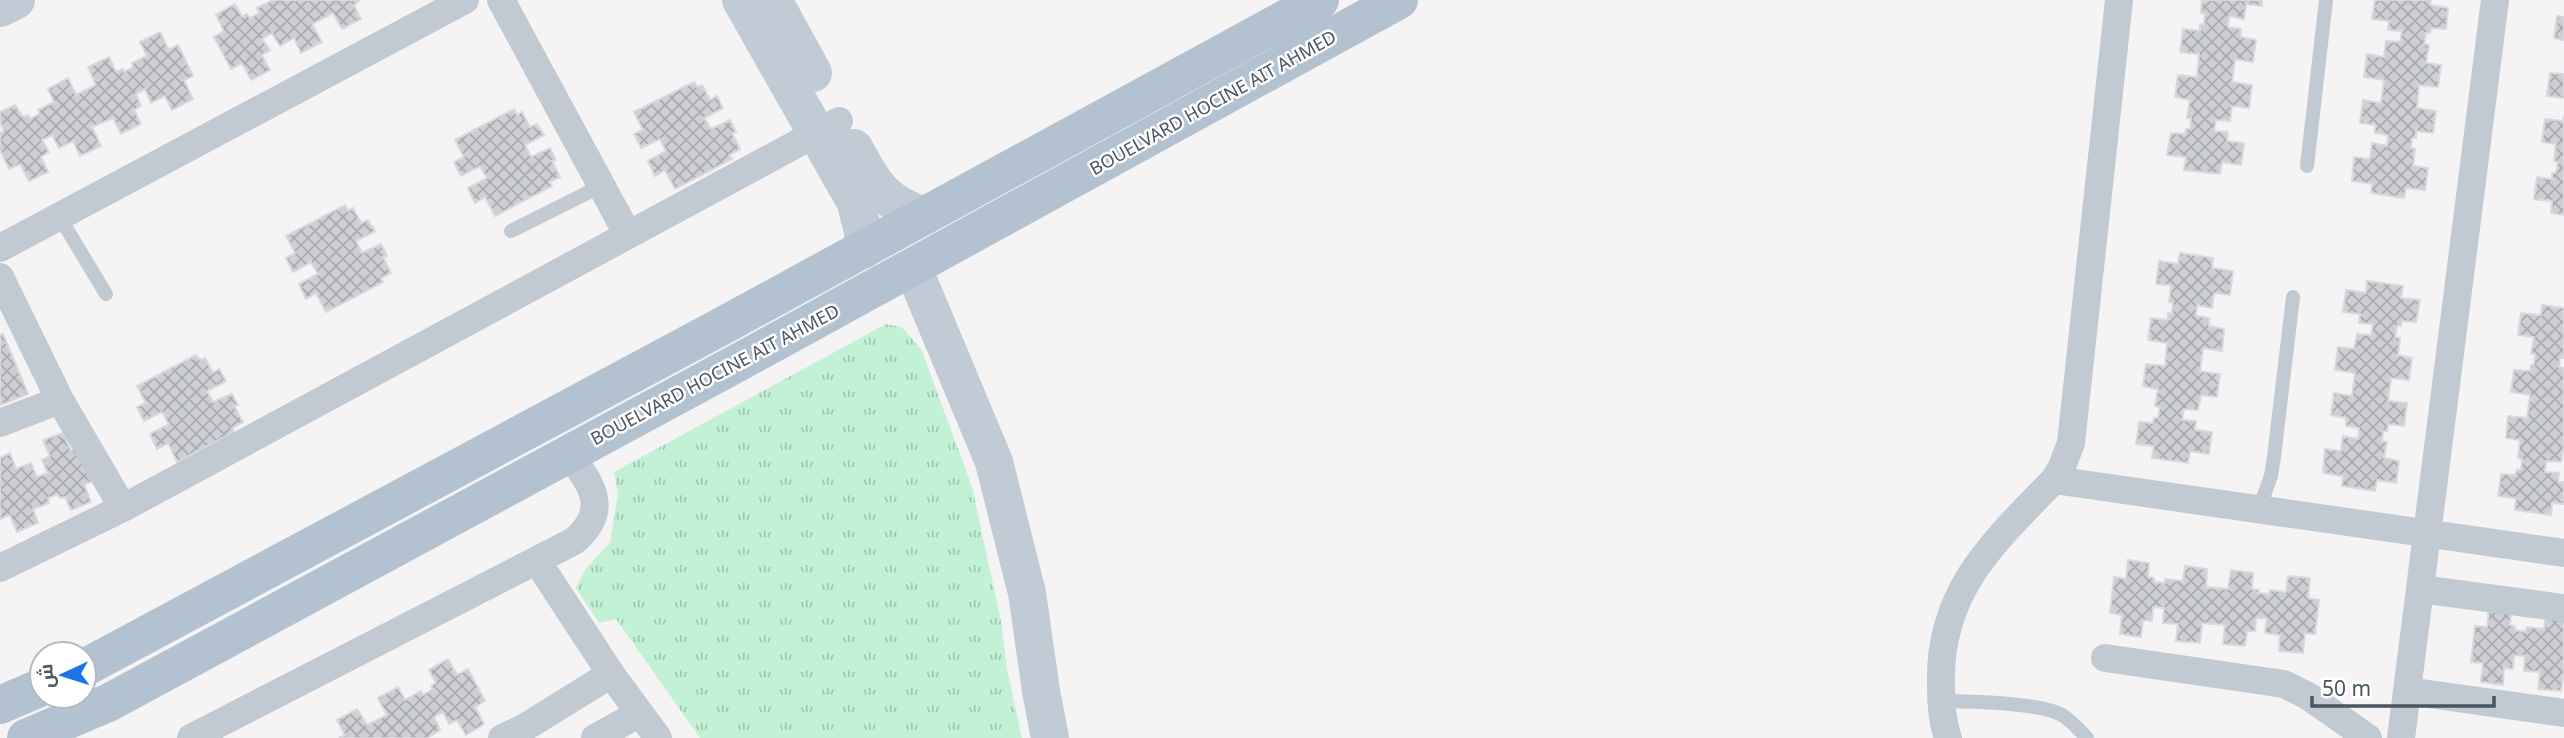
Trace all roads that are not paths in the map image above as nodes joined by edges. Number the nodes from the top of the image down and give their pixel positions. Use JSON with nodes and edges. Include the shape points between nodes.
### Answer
{"nodes":[{"id":1,"x":16,"y":0,"type":"edge"},
{"id":2,"x":466,"y":0,"type":"edge"},
{"id":3,"x":501,"y":0,"type":"edge"},
{"id":4,"x":741,"y":0,"type":"edge"},
{"id":5,"x":773,"y":0,"type":"edge"},
{"id":6,"x":1320,"y":0,"type":"edge"},
{"id":7,"x":1399,"y":0,"type":"edge"},
{"id":8,"x":2119,"y":0,"type":"edge"},
{"id":9,"x":2326,"y":0,"type":"edge"},
{"id":10,"x":2496,"y":0,"type":"edge"},
{"id":11,"x":0,"y":8,"type":"edge"},
{"id":12,"x":828,"y":126,"type":"junction"},
{"id":13,"x":2307,"y":166,"type":"dead end"},
{"id":14,"x":601,"y":186,"type":"junction"},
{"id":15,"x":59,"y":216,"type":"junction"},
{"id":16,"x":924,"y":216,"type":"junction"},
{"id":17,"x":511,"y":231,"type":"dead end"},
{"id":18,"x":628,"y":235,"type":"junction"},
{"id":19,"x":0,"y":248,"type":"edge"},
{"id":20,"x":863,"y":250,"type":"junction"},
{"id":21,"x":913,"y":268,"type":"junction"},
{"id":22,"x":0,"y":277,"type":"edge"},
{"id":23,"x":106,"y":293,"type":"dead end"},
{"id":24,"x":2293,"y":297,"type":"dead end"},
{"id":25,"x":60,"y":400,"type":"junction"},
{"id":26,"x":0,"y":423,"type":"edge"},
{"id":27,"x":568,"y":454,"type":"junction"},
{"id":28,"x":2054,"y":480,"type":"junction"},
{"id":29,"x":123,"y":508,"type":"junction"},
{"id":30,"x":2259,"y":509,"type":"junction"},
{"id":31,"x":2426,"y":534,"type":"junction"},
{"id":32,"x":2564,"y":553,"type":"edge"},
{"id":33,"x":537,"y":561,"type":"junction"},
{"id":34,"x":0,"y":568,"type":"edge"},
{"id":35,"x":2420,"y":589,"type":"junction"},
{"id":36,"x":2564,"y":608,"type":"edge"},
{"id":37,"x":2105,"y":658,"type":"dead end"},
{"id":38,"x":98,"y":660,"type":"edge"},
{"id":39,"x":611,"y":674,"type":"junction"},
{"id":40,"x":2407,"y":691,"type":"junction"},
{"id":41,"x":28,"y":693,"type":"edge"},
{"id":42,"x":1941,"y":701,"type":"junction"},
{"id":43,"x":0,"y":705,"type":"edge"},
{"id":44,"x":640,"y":713,"type":"junction"},
{"id":45,"x":2564,"y":713,"type":"edge"},
{"id":46,"x":197,"y":737,"type":"edge"},
{"id":47,"x":26,"y":738,"type":"edge"},
{"id":48,"x":502,"y":738,"type":"edge"},
{"id":49,"x":595,"y":738,"type":"edge"},
{"id":50,"x":658,"y":738,"type":"edge"},
{"id":51,"x":1050,"y":738,"type":"edge"},
{"id":52,"x":1948,"y":738,"type":"edge"},
{"id":53,"x":2087,"y":738,"type":"edge"},
{"id":54,"x":2368,"y":738,"type":"edge"},
{"id":55,"x":2401,"y":738,"type":"edge"}],
"edges":[{"from":1,"to":11,"type":"street"},
{"from":2,"to":15,"type":"street"},
{"from":3,"to":14,"type":"street"},
{"from":4,"to":12,"type":"street"},
{"from":5,"to":12,"type":"street"},
{"from":6,"to":16,"type":"main road"},
{"from":7,"to":21,"type":"main road","name":"BOUELVARD HOCINE AIT AHMED"},
{"from":8,"to":28,"type":"street","via":[[2074,426],[2067,456]]},
{"from":9,"to":13,"type":"lane"},
{"from":10,"to":31,"type":"street"},
{"from":12,"to":16,"type":"street","via":[[889,200]]},
{"from":12,"to":18,"type":"street"},
{"from":12,"to":20,"type":"street","via":[[856,203]]},
{"from":14,"to":17,"type":"lane"},
{"from":14,"to":18,"type":"street"},
{"from":15,"to":19,"type":"street"},
{"from":15,"to":23,"type":"lane"},
{"from":16,"to":20,"type":"main road"},
{"from":18,"to":29,"type":"street"},
{"from":20,"to":38,"type":"main road"},
{"from":21,"to":27,"type":"main road","name":"BOUELVARD HOCINE AIT AHMED"},
{"from":21,"to":51,"type":"street","via":[[995,462],[1027,593]]},
{"from":22,"to":25,"type":"street"},
{"from":24,"to":30,"type":"lane","via":[[2271,476]]},
{"from":25,"to":26,"type":"street"},
{"from":25,"to":29,"type":"street"},
{"from":27,"to":33,"type":"street","via":[[591,485],[595,497],[591,522],[574,541]]},
{"from":27,"to":47,"type":"main road","name":"BOUELVARD HOCINE AIT AHMED","via":[[108,703]]},
{"from":28,"to":30,"type":"street"},
{"from":28,"to":42,"type":"street","via":[[1990,547],[1960,593],[1943,645]]},
{"from":29,"to":34,"type":"street"},
{"from":30,"to":31,"type":"street"},
{"from":31,"to":32,"type":"street"},
{"from":31,"to":35,"type":"street"},
{"from":33,"to":39,"type":"street"},
{"from":33,"to":46,"type":"street"},
{"from":35,"to":36,"type":"street"},
{"from":35,"to":40,"type":"street"},
{"from":37,"to":54,"type":"street","via":[[2284,684]]},
{"from":39,"to":44,"type":"street"},
{"from":39,"to":48,"type":"street"},
{"from":40,"to":45,"type":"street"},
{"from":40,"to":55,"type":"street"},
{"from":41,"to":43,"type":"main road"},
{"from":42,"to":52,"type":"street"},
{"from":42,"to":53,"type":"lane","via":[[2050,711],[2072,722]]},
{"from":44,"to":49,"type":"street"},
{"from":44,"to":50,"type":"street"}]}
